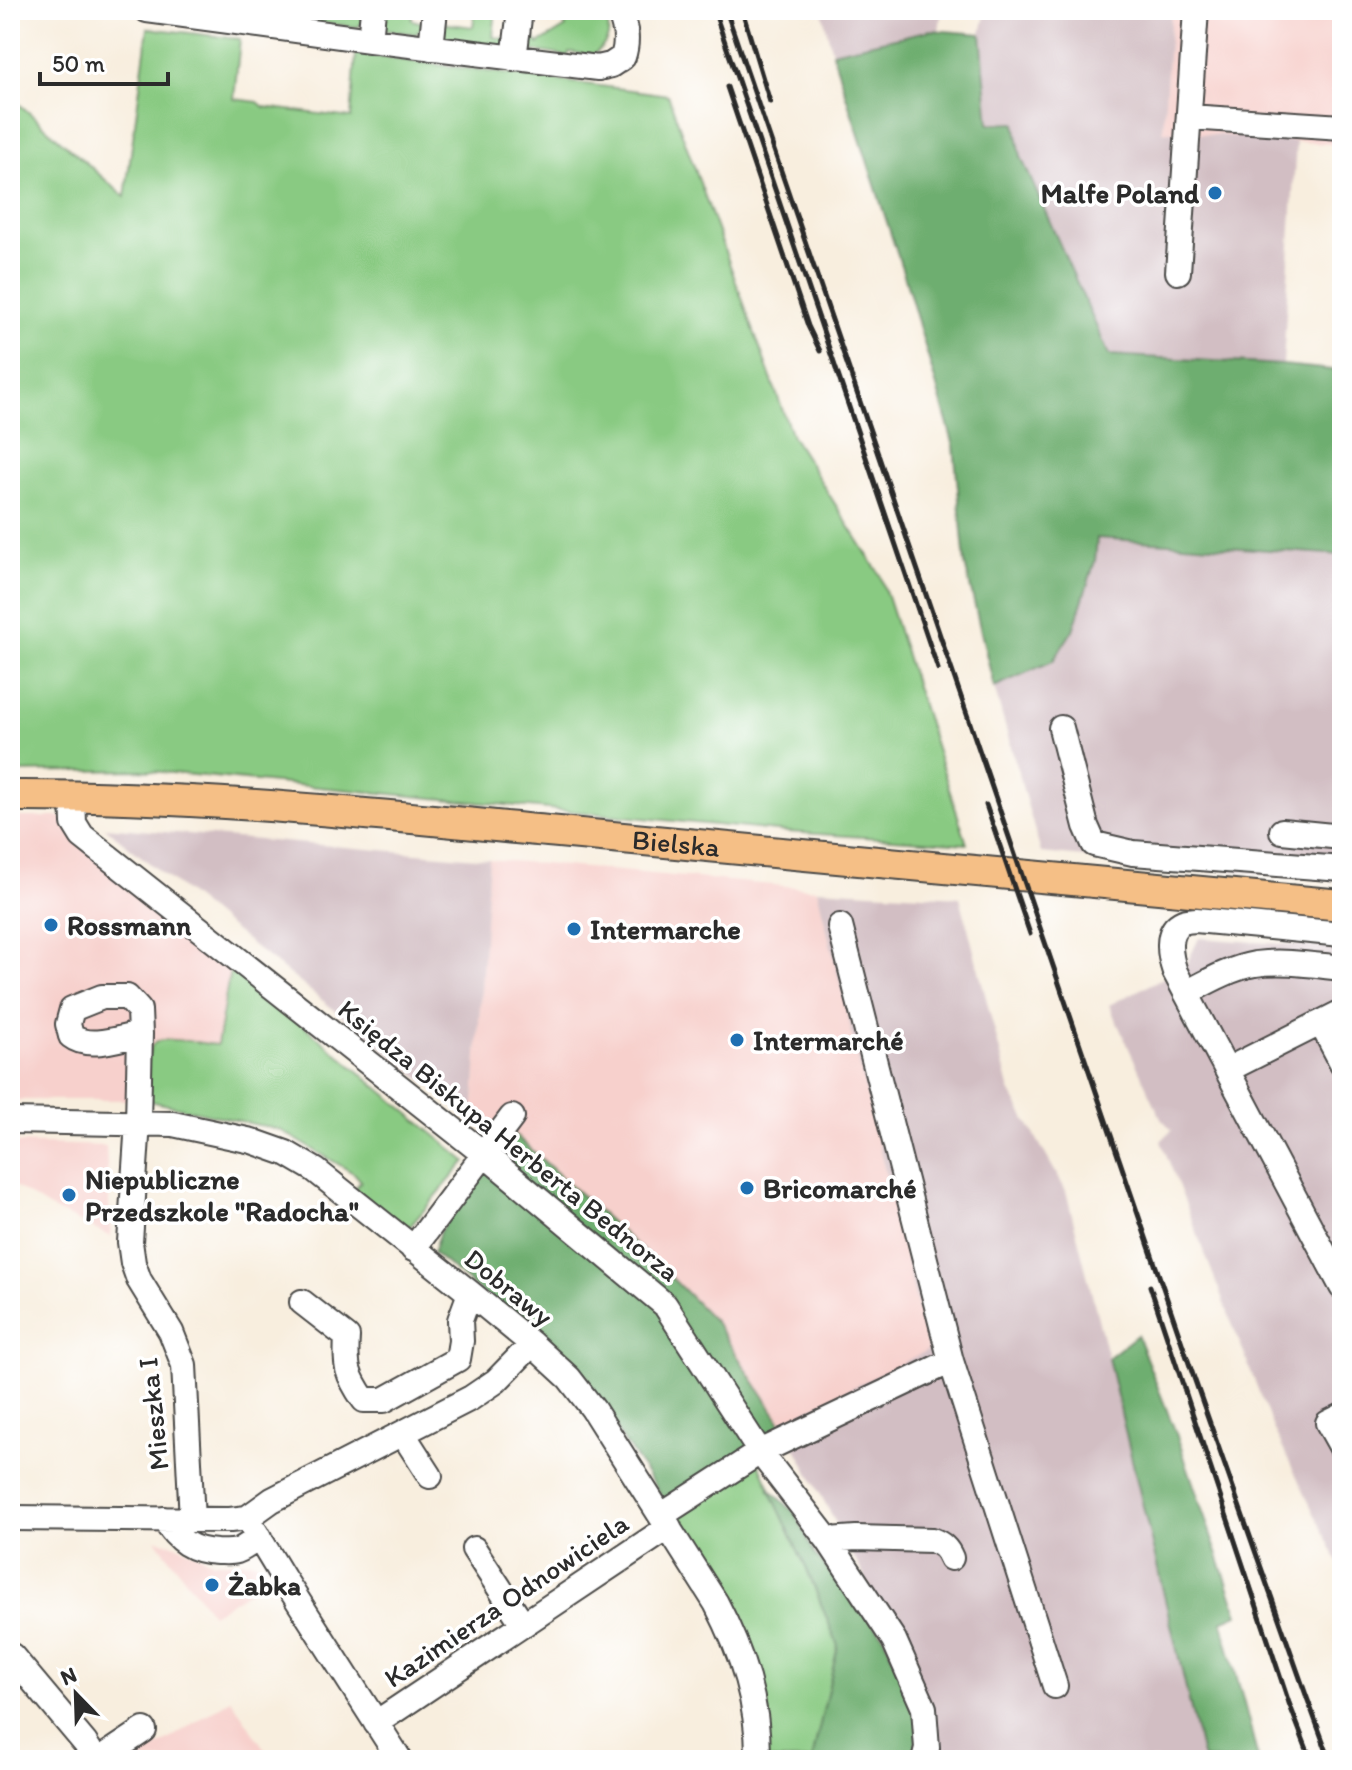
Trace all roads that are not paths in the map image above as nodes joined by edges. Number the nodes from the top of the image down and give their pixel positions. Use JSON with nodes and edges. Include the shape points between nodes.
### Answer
{"nodes":[{"id":1,"x":147,"y":10,"type":"edge"},
{"id":2,"x":373,"y":10,"type":"edge"},
{"id":3,"x":435,"y":10,"type":"edge"},
{"id":4,"x":520,"y":10,"type":"edge"},
{"id":5,"x":619,"y":10,"type":"edge"},
{"id":6,"x":1196,"y":10,"type":"edge"},
{"id":7,"x":370,"y":40,"type":"junction"},
{"id":8,"x":431,"y":48,"type":"junction"},
{"id":9,"x":514,"y":59,"type":"junction"},
{"id":10,"x":1189,"y":117,"type":"junction"},
{"id":11,"x":1342,"y":127,"type":"edge"},
{"id":12,"x":1178,"y":272,"type":"dead end"},
{"id":13,"x":1061,"y":728,"type":"dead end"},
{"id":14,"x":10,"y":796,"type":"edge"},
{"id":15,"x":73,"y":796,"type":"junction"},
{"id":16,"x":1282,"y":831,"type":"dead end"},
{"id":17,"x":1342,"y":837,"type":"edge"},
{"id":18,"x":1342,"y":869,"type":"edge"},
{"id":19,"x":1342,"y":905,"type":"edge"},
{"id":20,"x":840,"y":926,"type":"dead end"},
{"id":21,"x":1342,"y":934,"type":"edge"},
{"id":22,"x":1342,"y":968,"type":"edge"},
{"id":23,"x":1181,"y":983,"type":"junction"},
{"id":24,"x":1332,"y":1017,"type":"edge"},
{"id":25,"x":140,"y":1034,"type":"dead end"},
{"id":26,"x":1342,"y":1063,"type":"edge"},
{"id":27,"x":1227,"y":1070,"type":"junction"},
{"id":28,"x":512,"y":1117,"type":"dead end"},
{"id":29,"x":10,"y":1121,"type":"edge"},
{"id":30,"x":138,"y":1122,"type":"junction"},
{"id":31,"x":484,"y":1154,"type":"junction"},
{"id":32,"x":413,"y":1249,"type":"junction"},
{"id":33,"x":1342,"y":1287,"type":"edge"},
{"id":34,"x":470,"y":1293,"type":"junction"},
{"id":35,"x":302,"y":1302,"type":"dead end"},
{"id":36,"x":532,"y":1344,"type":"junction"},
{"id":37,"x":951,"y":1361,"type":"junction"},
{"id":38,"x":1342,"y":1416,"type":"edge"},
{"id":39,"x":403,"y":1434,"type":"junction"},
{"id":40,"x":1342,"y":1448,"type":"edge"},
{"id":41,"x":760,"y":1452,"type":"junction"},
{"id":42,"x":430,"y":1476,"type":"dead end"},
{"id":43,"x":10,"y":1518,"type":"edge"},
{"id":44,"x":164,"y":1519,"type":"junction"},
{"id":45,"x":192,"y":1520,"type":"junction"},
{"id":46,"x":665,"y":1521,"type":"junction"},
{"id":47,"x":253,"y":1527,"type":"junction"},
{"id":48,"x":828,"y":1540,"type":"junction"},
{"id":49,"x":474,"y":1549,"type":"dead end"},
{"id":50,"x":951,"y":1558,"type":"dead end"},
{"id":51,"x":523,"y":1624,"type":"junction"},
{"id":52,"x":12,"y":1656,"type":"dead end"},
{"id":53,"x":1055,"y":1686,"type":"dead end"},
{"id":54,"x":376,"y":1723,"type":"junction"},
{"id":55,"x":144,"y":1730,"type":"dead end"},
{"id":56,"x":98,"y":1760,"type":"edge"},
{"id":57,"x":400,"y":1760,"type":"edge"},
{"id":58,"x":758,"y":1760,"type":"edge"},
{"id":59,"x":924,"y":1760,"type":"edge"}],
"edges":[{"from":1,"to":7,"type":"street"},
{"from":2,"to":7,"type":"street"},
{"from":3,"to":8,"type":"street"},
{"from":4,"to":9,"type":"street"},
{"from":5,"to":9,"type":"street","via":[[627,45],[623,57],[611,65]]},
{"from":6,"to":10,"type":"street"},
{"from":7,"to":8,"type":"street"},
{"from":8,"to":9,"type":"street"},
{"from":10,"to":11,"type":"street"},
{"from":10,"to":12,"type":"street"},
{"from":13,"to":18,"type":"street","via":[[1094,844],[1133,853]]},
{"from":14,"to":15,"type":"main road","name":"Bielska"},
{"from":15,"to":19,"type":"main road","name":"Bielska","via":[[301,809]]},
{"from":15,"to":31,"type":"street","name":"Księdza Biskupa Herberta Bednorza","via":[[74,823],[82,836]]},
{"from":16,"to":17,"type":"street"},
{"from":20,"to":37,"type":"street"},
{"from":21,"to":23,"type":"street","via":[[1183,921],[1170,941],[1170,957]]},
{"from":22,"to":23,"type":"street","via":[[1253,964]]},
{"from":23,"to":27,"type":"street"},
{"from":24,"to":26,"type":"street"},
{"from":24,"to":27,"type":"street"},
{"from":25,"to":30,"type":"street","name":"Mieszka I"},
{"from":27,"to":33,"type":"street"},
{"from":28,"to":31,"type":"street"},
{"from":29,"to":30,"type":"street","name":"Dobrawy"},
{"from":30,"to":32,"type":"street","name":"Dobrawy","via":[[213,1132],[286,1153]]},
{"from":30,"to":45,"type":"street","name":"Mieszka I","via":[[130,1242],[139,1280],[184,1365]]},
{"from":31,"to":32,"type":"street"},
{"from":31,"to":41,"type":"street","name":"Księdza Biskupa Herberta Bednorza","via":[[665,1305]]},
{"from":32,"to":34,"type":"street","name":"Dobrawy"},
{"from":34,"to":35,"type":"street","via":[[460,1320],[458,1359],[384,1400],[364,1400],[350,1380],[347,1337]]},
{"from":34,"to":36,"type":"street","name":"Dobrawy"},
{"from":36,"to":39,"type":"street","via":[[496,1381]]},
{"from":36,"to":46,"type":"street","name":"Dobrawy","via":[[593,1409]]},
{"from":37,"to":41,"type":"street","name":"Kazimierza Odnowiciela"},
{"from":37,"to":53,"type":"street"},
{"from":38,"to":40,"type":"street","via":[[1328,1423]]},
{"from":39,"to":42,"type":"street"},
{"from":39,"to":47,"type":"street","via":[[272,1500]]},
{"from":41,"to":46,"type":"street","name":"Kazimierza Odnowiciela"},
{"from":41,"to":48,"type":"street","name":"Księdza Biskupa Herberta Bednorza"},
{"from":43,"to":44,"type":"street"},
{"from":44,"to":45,"type":"street"},
{"from":44,"to":47,"type":"street","via":[[173,1534],[202,1551],[240,1550]]},
{"from":45,"to":47,"type":"street","via":[[230,1520]]},
{"from":46,"to":51,"type":"street","name":"Kazimierza Odnowiciela"},
{"from":46,"to":58,"type":"street","name":"Dobrawy","via":[[716,1603],[740,1654],[756,1711]]},
{"from":47,"to":54,"type":"street"},
{"from":48,"to":50,"type":"street","via":[[932,1540],[941,1543]]},
{"from":48,"to":59,"type":"street","name":"Księdza Biskupa Herberta Bednorza","via":[[894,1640],[918,1694],[924,1708]]},
{"from":49,"to":51,"type":"street"},
{"from":51,"to":54,"type":"street","name":"Kazimierza Odnowiciela"},
{"from":52,"to":56,"type":"street"},
{"from":54,"to":57,"type":"street"},
{"from":55,"to":56,"type":"street"}]}
